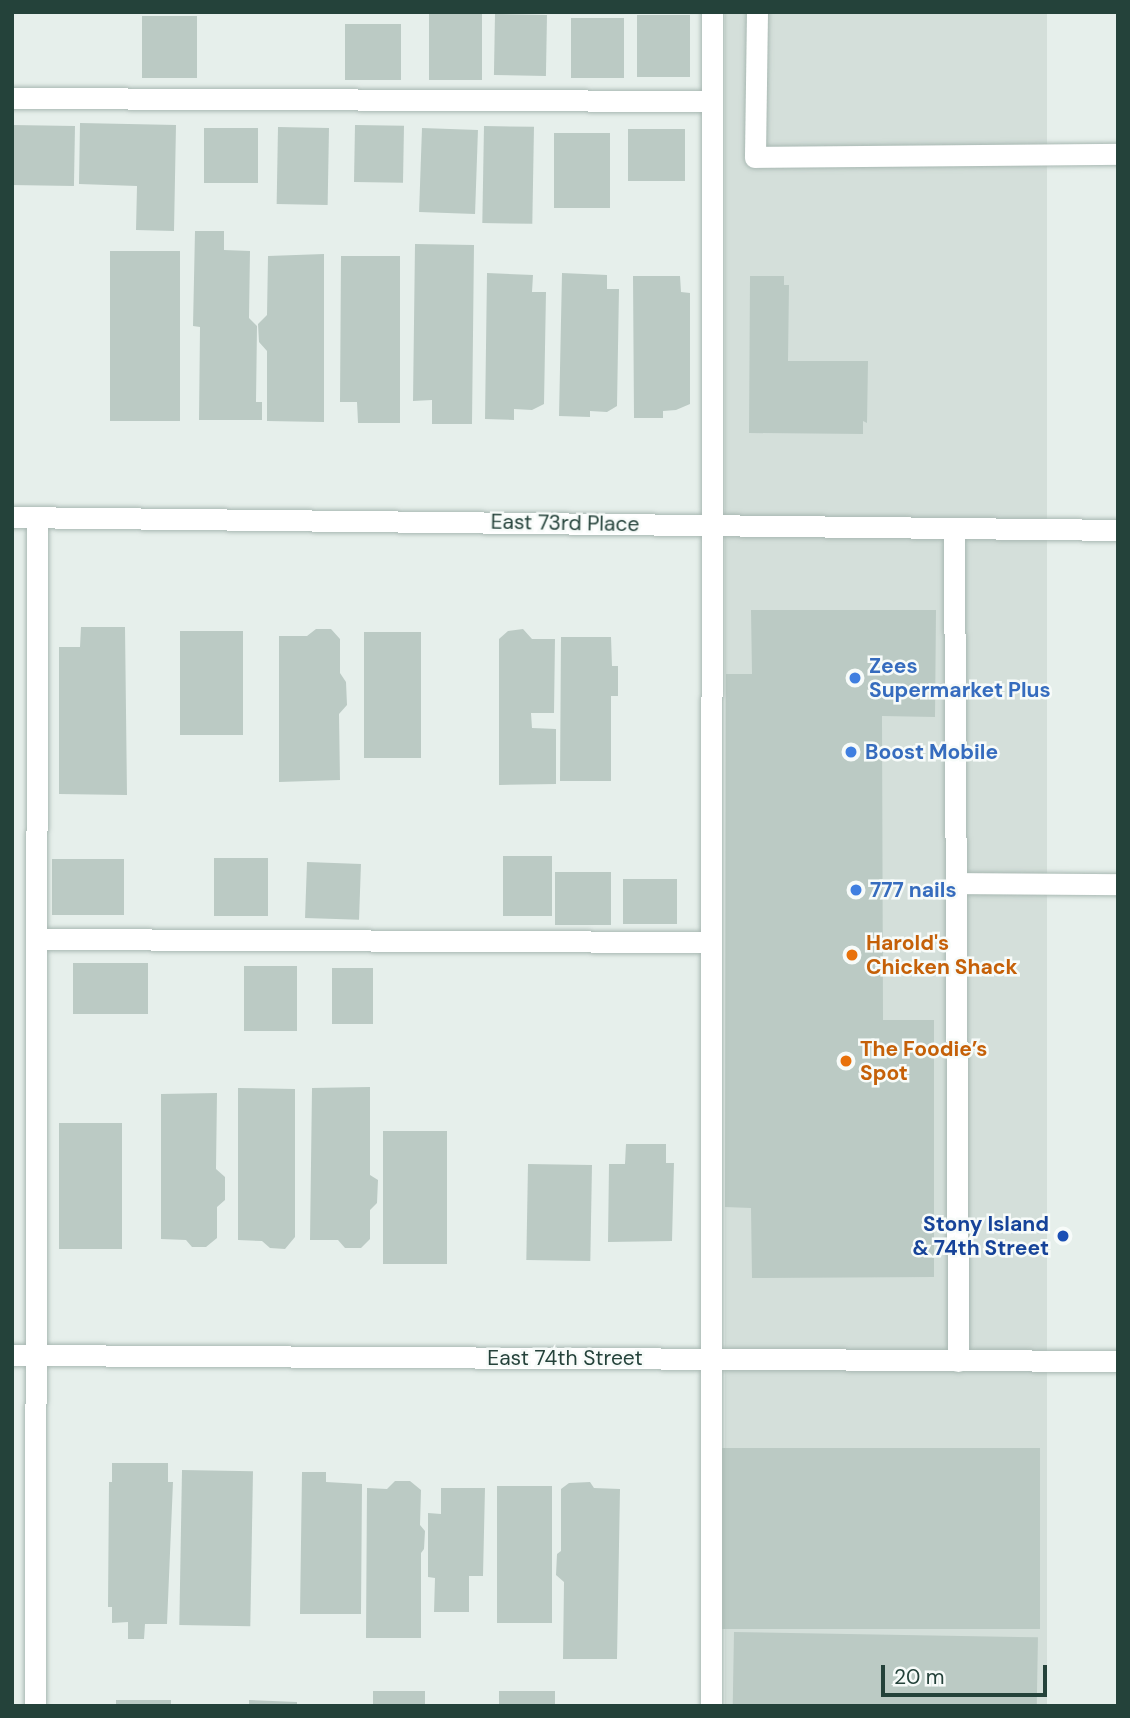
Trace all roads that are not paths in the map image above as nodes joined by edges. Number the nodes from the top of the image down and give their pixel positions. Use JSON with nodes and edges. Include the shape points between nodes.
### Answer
{"nodes":[{"id":1,"x":712,"y":12,"type":"edge"},
{"id":2,"x":757,"y":12,"type":"edge"},
{"id":3,"x":12,"y":98,"type":"edge"},
{"id":4,"x":712,"y":100,"type":"junction"},
{"id":5,"x":1118,"y":154,"type":"edge"},
{"id":6,"x":12,"y":517,"type":"edge"},
{"id":7,"x":37,"y":517,"type":"junction"},
{"id":8,"x":711,"y":525,"type":"junction"},
{"id":9,"x":954,"y":528,"type":"junction"},
{"id":10,"x":1118,"y":530,"type":"edge"},
{"id":11,"x":956,"y":883,"type":"junction"},
{"id":12,"x":1118,"y":884,"type":"edge"},
{"id":13,"x":38,"y":939,"type":"junction"},
{"id":14,"x":711,"y":942,"type":"junction"},
{"id":15,"x":12,"y":1354,"type":"edge"},
{"id":16,"x":36,"y":1355,"type":"junction"},
{"id":17,"x":711,"y":1359,"type":"junction"},
{"id":18,"x":958,"y":1361,"type":"junction"},
{"id":19,"x":1118,"y":1361,"type":"edge"},
{"id":20,"x":35,"y":1706,"type":"edge"},
{"id":21,"x":711,"y":1706,"type":"edge"}],
"edges":[{"from":1,"to":4,"type":"street"},
{"from":2,"to":5,"type":"street","via":[[755,156]]},
{"from":3,"to":4,"type":"street"},
{"from":4,"to":8,"type":"street"},
{"from":6,"to":7,"type":"street","name":"East 73rd Place"},
{"from":7,"to":8,"type":"street","name":"East 73rd Place"},
{"from":7,"to":13,"type":"street"},
{"from":8,"to":9,"type":"street","name":"East 73rd Place"},
{"from":8,"to":14,"type":"street"},
{"from":9,"to":10,"type":"street","name":"East 73rd Place"},
{"from":9,"to":11,"type":"street"},
{"from":11,"to":12,"type":"street"},
{"from":11,"to":18,"type":"street"},
{"from":13,"to":14,"type":"street"},
{"from":13,"to":16,"type":"street"},
{"from":14,"to":17,"type":"street"},
{"from":15,"to":16,"type":"street","name":"East 74th Street"},
{"from":16,"to":17,"type":"street","name":"East 74th Street"},
{"from":16,"to":20,"type":"street"},
{"from":17,"to":18,"type":"street","name":"East 74th Street"},
{"from":17,"to":21,"type":"street"},
{"from":18,"to":19,"type":"street","name":"East 74th Street"}]}
